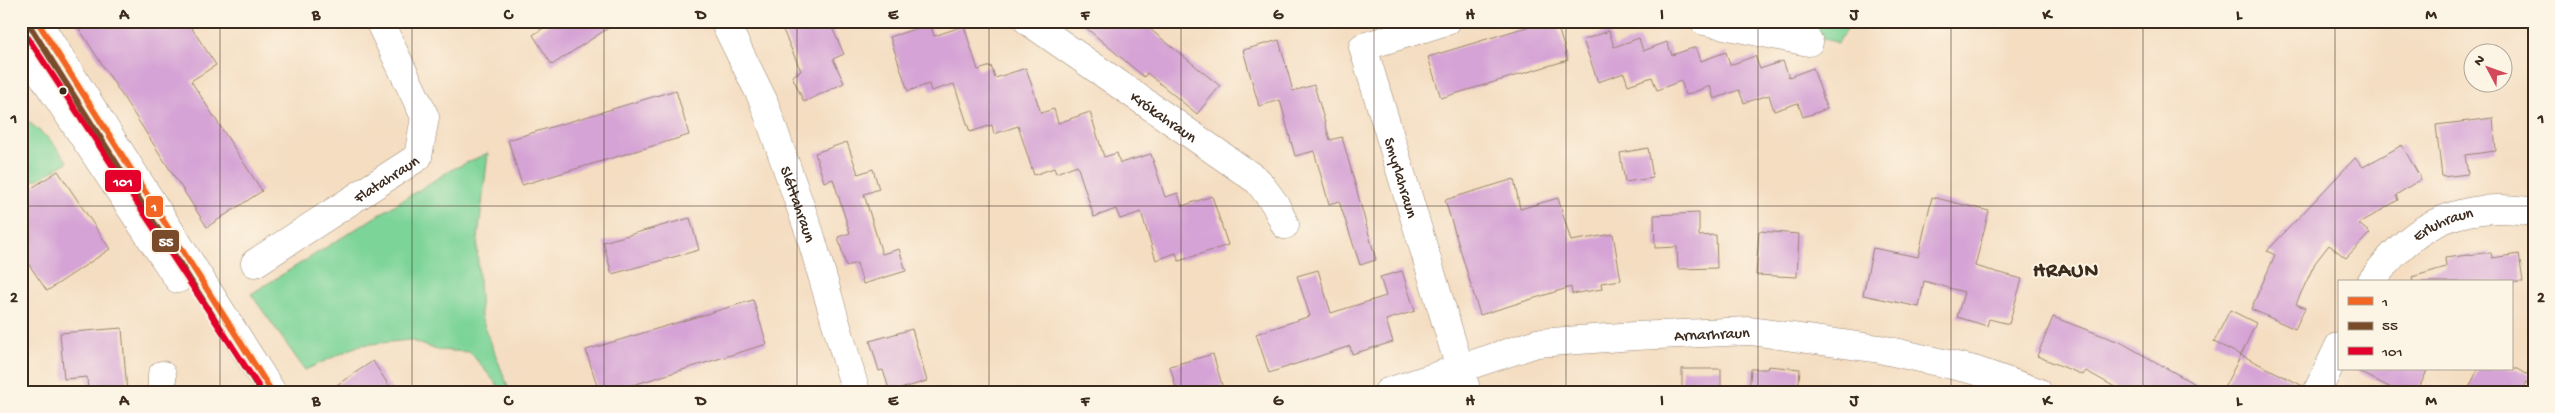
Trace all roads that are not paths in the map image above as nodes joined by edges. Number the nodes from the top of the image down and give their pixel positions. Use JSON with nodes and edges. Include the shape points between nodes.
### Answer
{"nodes":[{"id":1,"x":37,"y":21,"type":"edge"},
{"id":2,"x":379,"y":21,"type":"edge"},
{"id":3,"x":724,"y":21,"type":"edge"},
{"id":4,"x":1028,"y":21,"type":"edge"},
{"id":5,"x":1447,"y":21,"type":"edge"},
{"id":6,"x":1704,"y":21,"type":"edge"},
{"id":7,"x":1809,"y":42,"type":"dead end"},
{"id":8,"x":21,"y":43,"type":"edge"},
{"id":9,"x":2534,"y":212,"type":"edge"},
{"id":10,"x":1284,"y":225,"type":"dead end"},
{"id":11,"x":256,"y":264,"type":"dead end"},
{"id":12,"x":2373,"y":280,"type":"edge"},
{"id":13,"x":2338,"y":348,"type":"edge"},
{"id":14,"x":1463,"y":380,"type":"edge"},
{"id":15,"x":252,"y":392,"type":"edge"},
{"id":16,"x":272,"y":392,"type":"edge"},
{"id":17,"x":856,"y":392,"type":"edge"},
{"id":18,"x":1388,"y":392,"type":"edge"},
{"id":19,"x":2038,"y":392,"type":"edge"},
{"id":20,"x":2317,"y":392,"type":"edge"}],
"edges":[{"from":1,"to":16,"type":"street"},
{"from":2,"to":11,"type":"street","name":"Flatahraun","via":[[425,117],[418,157]]},
{"from":3,"to":17,"type":"street","name":"Sléttahraun","via":[[764,100],[810,234]]},
{"from":4,"to":10,"type":"street","name":"Krókahraun","via":[[1258,181],[1275,204]]},
{"from":5,"to":14,"type":"street","name":"Smyrlahraun","via":[[1363,47]]},
{"from":6,"to":7,"type":"street"},
{"from":8,"to":15,"type":"street"},
{"from":9,"to":12,"type":"street","name":"Erluhraun","via":[[2506,207],[2452,215],[2424,227]]},
{"from":13,"to":20,"type":"street"},
{"from":14,"to":18,"type":"street","name":"Arnarhraun"},
{"from":14,"to":19,"type":"street","name":"Arnarhraun","via":[[1537,343],[1750,331],[1880,349],[1974,370]]}]}
